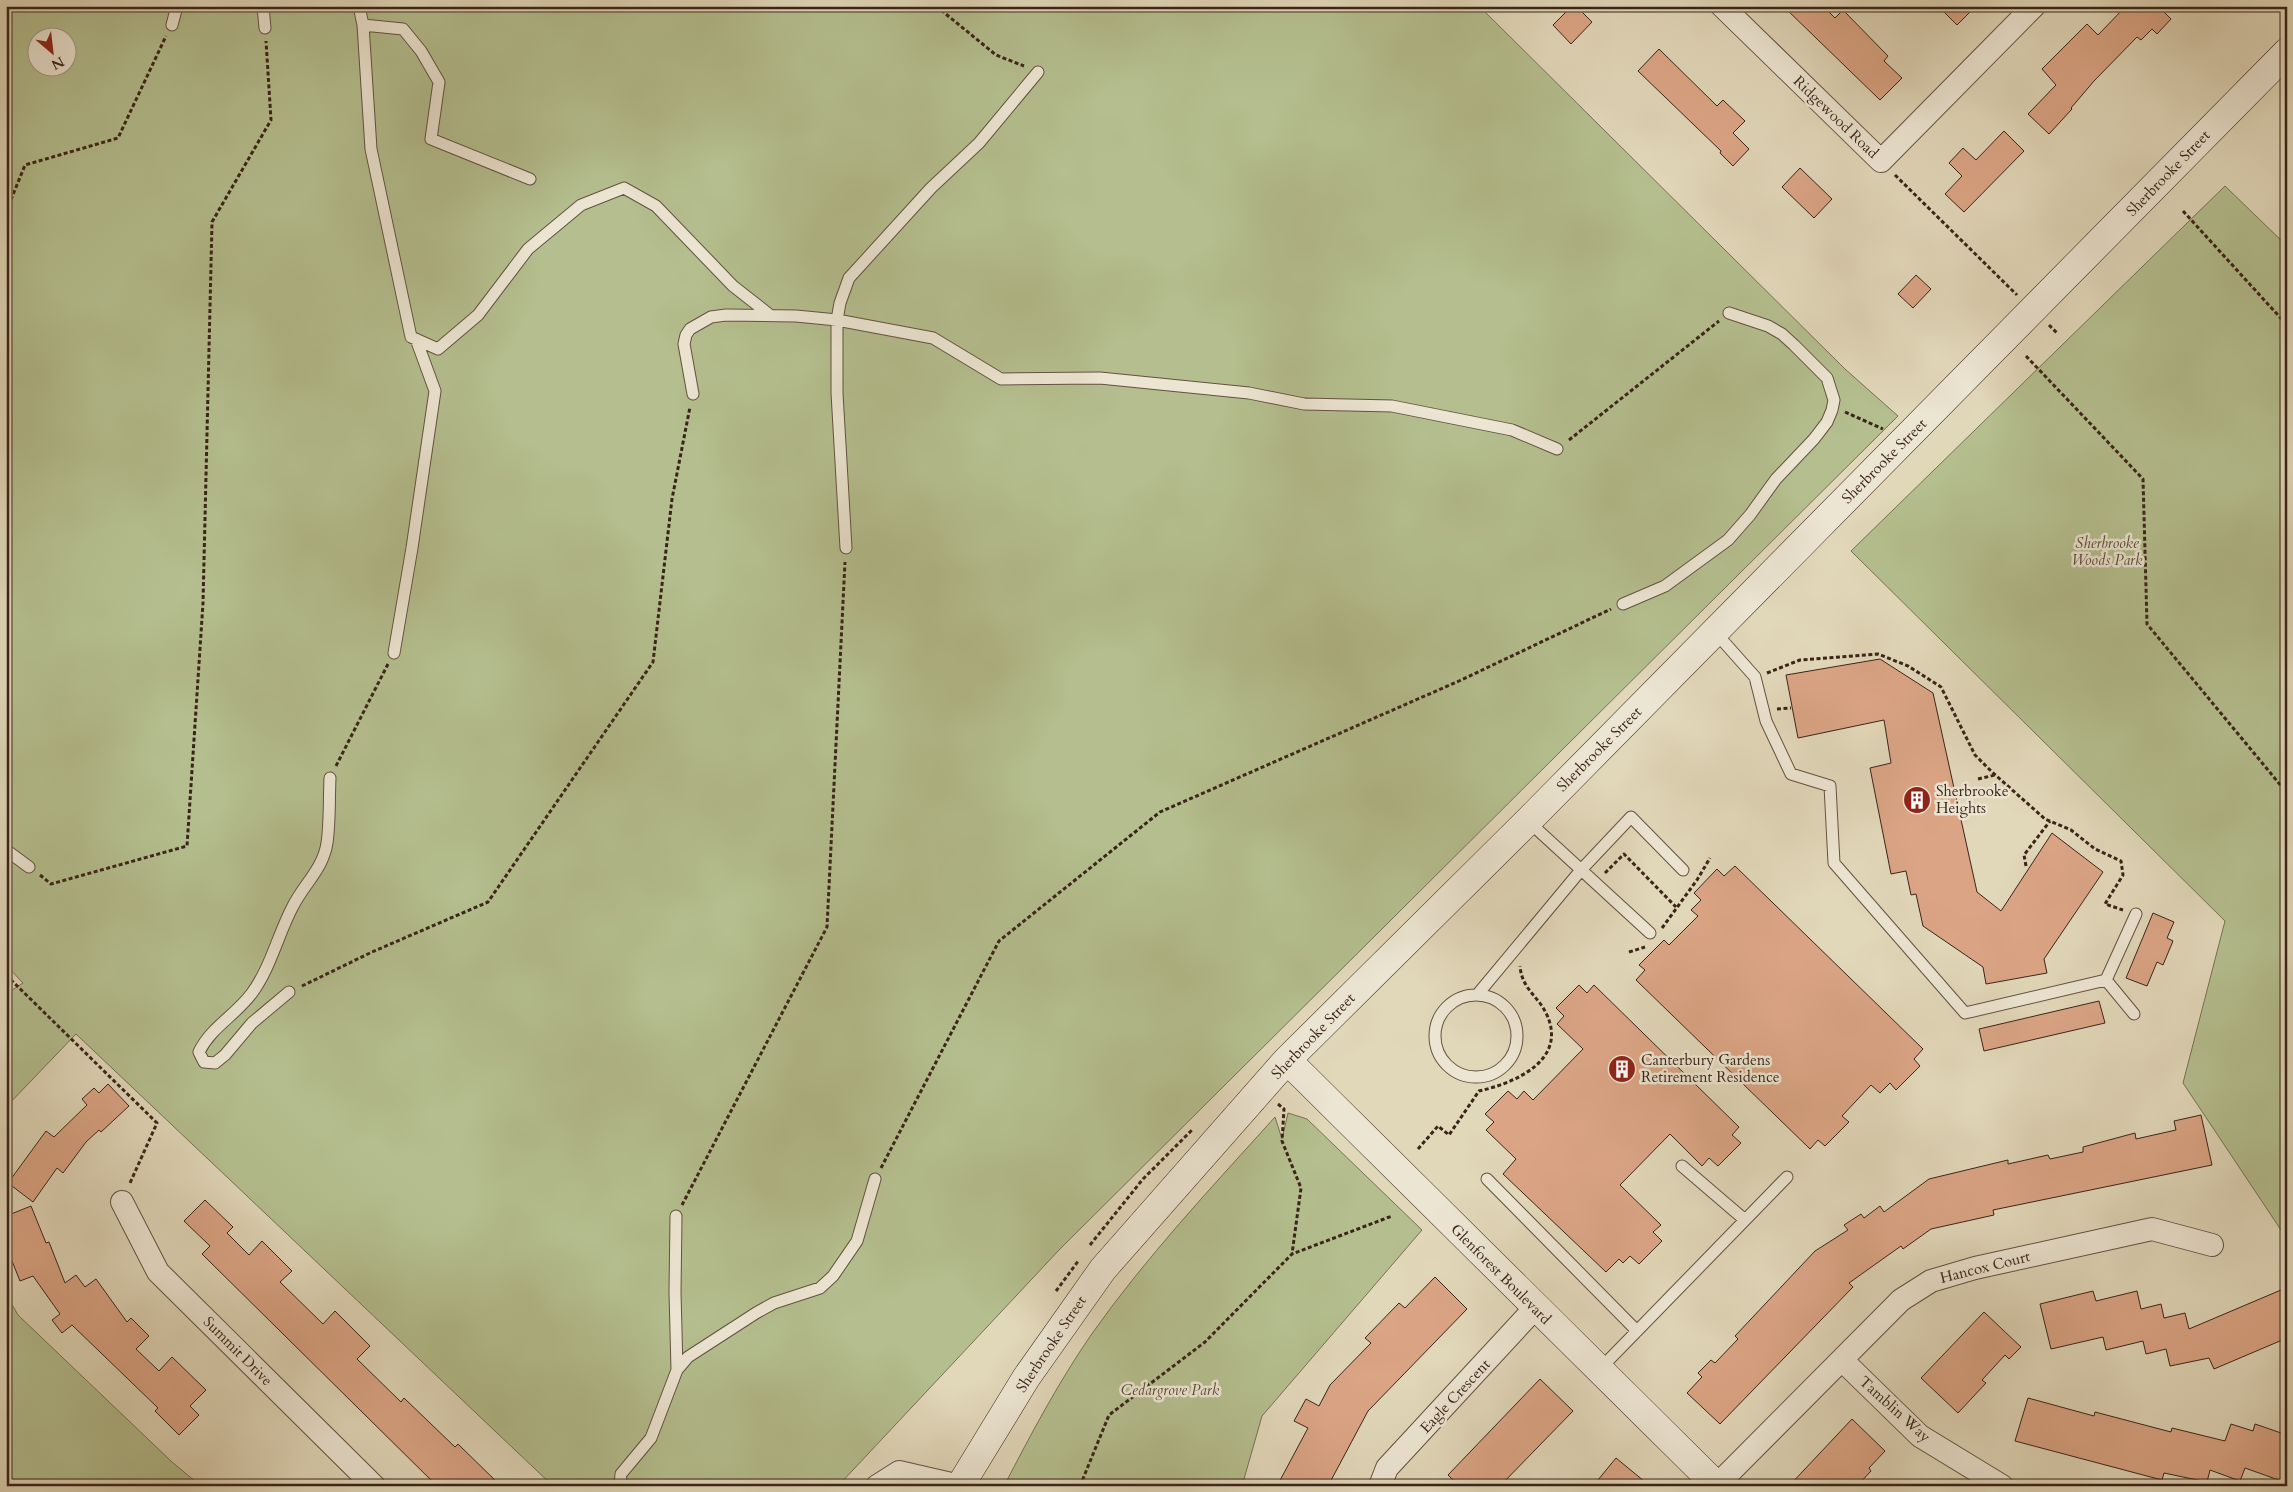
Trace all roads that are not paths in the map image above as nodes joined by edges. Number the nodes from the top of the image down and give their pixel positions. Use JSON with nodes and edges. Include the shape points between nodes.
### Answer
{"nodes":[{"id":1,"x":177,"y":6,"type":"edge"},
{"id":2,"x":263,"y":6,"type":"edge"},
{"id":3,"x":359,"y":6,"type":"edge"},
{"id":4,"x":1722,"y":6,"type":"edge"},
{"id":5,"x":2034,"y":6,"type":"edge"},
{"id":6,"x":172,"y":25,"type":"road end"},
{"id":7,"x":364,"y":26,"type":"junction"},
{"id":8,"x":265,"y":28,"type":"road end"},
{"id":9,"x":2287,"y":52,"type":"edge"},
{"id":10,"x":1038,"y":72,"type":"road end"},
{"id":11,"x":530,"y":179,"type":"dead end"},
{"id":12,"x":1729,"y":313,"type":"road end"},
{"id":13,"x":770,"y":315,"type":"junction"},
{"id":14,"x":837,"y":320,"type":"junction"},
{"id":15,"x":416,"y":339,"type":"junction"},
{"id":16,"x":692,"y":394,"type":"road end"},
{"id":17,"x":1557,"y":449,"type":"road end"},
{"id":18,"x":846,"y":548,"type":"road end"},
{"id":19,"x":1623,"y":604,"type":"road end"},
{"id":20,"x":1715,"y":632,"type":"junction"},
{"id":21,"x":394,"y":652,"type":"road end"},
{"id":22,"x":330,"y":778,"type":"road end"},
{"id":23,"x":1528,"y":820,"type":"junction"},
{"id":24,"x":6,"y":850,"type":"edge"},
{"id":25,"x":29,"y":867,"type":"road end"},
{"id":26,"x":1581,"y":870,"type":"junction"},
{"id":27,"x":1683,"y":870,"type":"dead end"},
{"id":28,"x":2136,"y":914,"type":"road end"},
{"id":29,"x":1653,"y":935,"type":"road end"},
{"id":30,"x":2106,"y":980,"type":"junction"},
{"id":31,"x":289,"y":992,"type":"road end"},
{"id":32,"x":1478,"y":995,"type":"junction"},
{"id":33,"x":2134,"y":1014,"type":"dead end"},
{"id":34,"x":1287,"y":1060,"type":"junction"},
{"id":35,"x":1682,"y":1166,"type":"dead end"},
{"id":36,"x":1787,"y":1176,"type":"dead end"},
{"id":37,"x":875,"y":1179,"type":"road end"},
{"id":38,"x":1488,"y":1179,"type":"dead end"},
{"id":39,"x":122,"y":1202,"type":"road end"},
{"id":40,"x":676,"y":1216,"type":"road end"},
{"id":41,"x":1745,"y":1220,"type":"junction"},
{"id":42,"x":2212,"y":1245,"type":"dead end"},
{"id":43,"x":1536,"y":1308,"type":"junction"},
{"id":44,"x":1637,"y":1331,"type":"junction"},
{"id":45,"x":1842,"y":1360,"type":"junction"},
{"id":46,"x":677,"y":1370,"type":"junction"},
{"id":47,"x":1599,"y":1370,"type":"junction"},
{"id":48,"x":374,"y":1486,"type":"edge"},
{"id":49,"x":620,"y":1486,"type":"edge"},
{"id":50,"x":876,"y":1486,"type":"edge"},
{"id":51,"x":960,"y":1486,"type":"edge"},
{"id":52,"x":1380,"y":1486,"type":"edge"},
{"id":53,"x":1717,"y":1486,"type":"edge"},
{"id":54,"x":2002,"y":1486,"type":"edge"}],
"edges":[{"from":1,"to":6,"type":"lane"},
{"from":2,"to":8,"type":"lane"},
{"from":3,"to":7,"type":"lane"},
{"from":4,"to":5,"type":"street","name":"Ridgewood Road","via":[[1881,161]]},
{"from":7,"to":11,"type":"lane","via":[[403,29],[421,51],[439,82],[431,139]]},
{"from":7,"to":15,"type":"lane","via":[[371,149],[411,337]]},
{"from":9,"to":20,"type":"main road","name":"Sherbrooke Street"},
{"from":10,"to":14,"type":"lane","via":[[980,143],[931,188],[849,278]]},
{"from":12,"to":19,"type":"lane","via":[[1768,326],[1794,344],[1827,378],[1834,400],[1832,410],[1814,439],[1776,479],[1728,540],[1665,586]]},
{"from":13,"to":14,"type":"lane"},
{"from":13,"to":15,"type":"lane","via":[[733,286],[656,206],[624,188],[581,205],[528,249],[478,315],[438,349]]},
{"from":13,"to":16,"type":"lane","via":[[711,317],[690,328],[684,344]]},
{"from":14,"to":17,"type":"lane","via":[[933,338],[1001,379],[1100,378],[1248,393],[1304,404],[1392,406],[1512,430]]},
{"from":14,"to":18,"type":"lane"},
{"from":15,"to":21,"type":"lane","via":[[435,391]]},
{"from":20,"to":23,"type":"main road","name":"Sherbrooke Street"},
{"from":20,"to":30,"type":"lane","via":[[1755,678],[1766,721],[1791,774],[1830,786],[1834,863],[1965,1013]]},
{"from":22,"to":31,"type":"lane","via":[[327,843],[322,861],[294,904],[254,991],[205,1041],[199,1052],[204,1062],[215,1063],[225,1055],[252,1023]]},
{"from":23,"to":26,"type":"lane"},
{"from":23,"to":34,"type":"main road","name":"Sherbrooke Street"},
{"from":24,"to":25,"type":"lane"},
{"from":26,"to":27,"type":"lane","via":[[1631,818]]},
{"from":26,"to":29,"type":"lane"},
{"from":26,"to":32,"type":"lane"},
{"from":28,"to":30,"type":"lane"},
{"from":30,"to":33,"type":"lane"},
{"from":32,"to":32,"type":"lane","via":[[1452,1003],[1437,1024],[1435,1038],[1444,1062],[1460,1074],[1479,1077],[1493,1074],[1504,1066],[1517,1042],[1512,1015],[1503,1005]]},
{"from":34,"to":43,"type":"main road","name":"Glenforest Boulevard"},
{"from":34,"to":51,"type":"main road","name":"Sherbrooke Street","via":[[1103,1270],[1026,1378]]},
{"from":35,"to":41,"type":"lane"},
{"from":36,"to":41,"type":"lane"},
{"from":37,"to":46,"type":"lane","via":[[857,1241],[833,1276],[820,1288],[774,1303],[756,1313],[688,1357]]},
{"from":38,"to":44,"type":"lane"},
{"from":39,"to":48,"type":"street","name":"Summit Drive","via":[[158,1272]]},
{"from":40,"to":46,"type":"lane"},
{"from":41,"to":44,"type":"lane"},
{"from":42,"to":45,"type":"street","name":"Hancox Court","via":[[2152,1229],[1930,1281],[1901,1300]]},
{"from":43,"to":47,"type":"main road","name":"Glenforest Boulevard"},
{"from":43,"to":52,"type":"street","name":"Eagle Crescent","via":[[1388,1468]]},
{"from":44,"to":47,"type":"lane"},
{"from":45,"to":53,"type":"street","name":"Hancox Court"},
{"from":45,"to":54,"type":"street","name":"Tamblin Way","via":[[1920,1436]]},
{"from":46,"to":49,"type":"lane","via":[[651,1438],[621,1474]]},
{"from":47,"to":53,"type":"main road","name":"Glenforest Boulevard"},
{"from":50,"to":51,"type":"street","via":[[899,1472]]}]}
